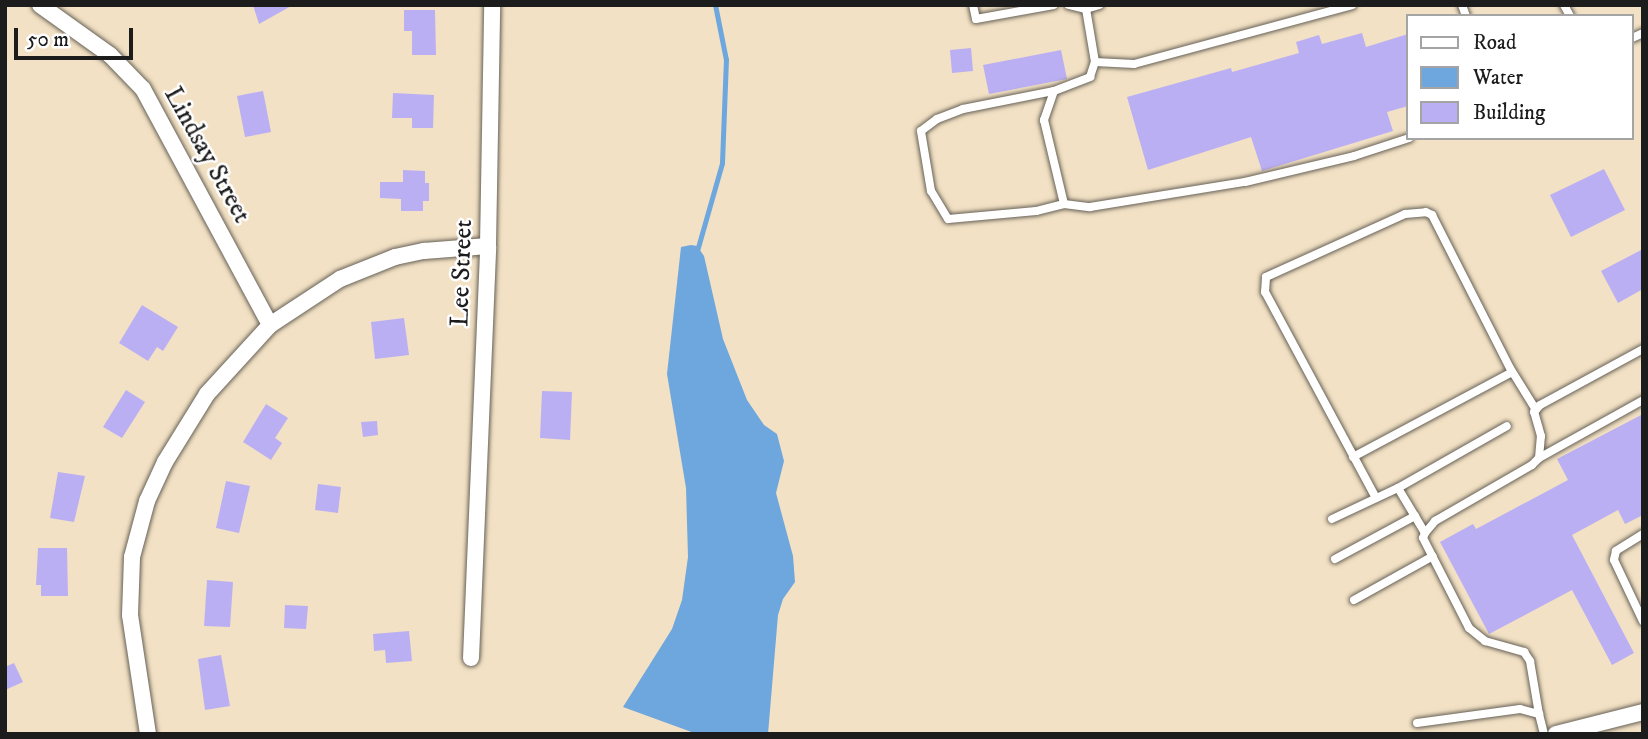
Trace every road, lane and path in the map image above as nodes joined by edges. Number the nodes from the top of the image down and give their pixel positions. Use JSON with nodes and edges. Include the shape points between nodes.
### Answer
{"nodes":[{"id":1,"x":40,"y":5,"type":"edge"},
{"id":2,"x":492,"y":5,"type":"edge"},
{"id":3,"x":974,"y":5,"type":"edge"},
{"id":4,"x":1054,"y":5,"type":"edge"},
{"id":5,"x":1068,"y":5,"type":"edge"},
{"id":6,"x":1099,"y":5,"type":"edge"},
{"id":7,"x":1352,"y":5,"type":"edge"},
{"id":8,"x":1086,"y":9,"type":"junction"},
{"id":9,"x":1322,"y":9,"type":"edge"},
{"id":10,"x":1096,"y":62,"type":"junction"},
{"id":11,"x":1054,"y":92,"type":"junction"},
{"id":12,"x":1406,"y":139,"type":"edge"},
{"id":13,"x":1064,"y":204,"type":"junction"},
{"id":14,"x":488,"y":247,"type":"junction"},
{"id":15,"x":270,"y":325,"type":"junction"},
{"id":16,"x":1643,"y":349,"type":"edge"},
{"id":17,"x":1513,"y":372,"type":"junction"},
{"id":18,"x":1643,"y":400,"type":"edge"},
{"id":19,"x":1536,"y":410,"type":"junction"},
{"id":20,"x":1507,"y":425,"type":"dead end"},
{"id":21,"x":1353,"y":457,"type":"junction"},
{"id":22,"x":1539,"y":458,"type":"junction"},
{"id":23,"x":1398,"y":488,"type":"junction"},
{"id":24,"x":1376,"y":498,"type":"junction"},
{"id":25,"x":1415,"y":516,"type":"junction"},
{"id":26,"x":1332,"y":519,"type":"dead end"},
{"id":27,"x":1426,"y":533,"type":"junction"},
{"id":28,"x":1643,"y":534,"type":"edge"},
{"id":29,"x":1433,"y":556,"type":"junction"},
{"id":30,"x":1335,"y":559,"type":"dead end"},
{"id":31,"x":1354,"y":600,"type":"dead end"},
{"id":32,"x":1643,"y":621,"type":"edge"},
{"id":33,"x":471,"y":658,"type":"dead end"},
{"id":34,"x":1643,"y":712,"type":"edge"},
{"id":35,"x":1538,"y":714,"type":"junction"},
{"id":36,"x":1416,"y":723,"type":"dead end"},
{"id":37,"x":148,"y":734,"type":"edge"},
{"id":38,"x":1544,"y":734,"type":"edge"},
{"id":39,"x":1556,"y":734,"type":"edge"}],
"edges":[{"from":1,"to":15,"type":"street","name":"Lindsay Street","via":[[110,55],[143,89]]},
{"from":2,"to":14,"type":"street","name":"Lee Street"},
{"from":3,"to":4,"type":"lane","via":[[975,19]]},
{"from":5,"to":8,"type":"lane"},
{"from":6,"to":8,"type":"lane"},
{"from":7,"to":9,"type":"lane"},
{"from":8,"to":10,"type":"lane"},
{"from":9,"to":10,"type":"lane","via":[[1134,64]]},
{"from":10,"to":11,"type":"lane","via":[[1090,77]]},
{"from":11,"to":13,"type":"lane","via":[[1044,120]]},
{"from":11,"to":13,"type":"lane","via":[[963,109],[921,131],[931,191],[948,219]]},
{"from":12,"to":13,"type":"lane","via":[[1245,182],[1090,207]]},
{"from":14,"to":15,"type":"street","via":[[395,257],[340,279]]},
{"from":14,"to":33,"type":"street","name":"Lee Street"},
{"from":15,"to":37,"type":"street","via":[[207,394],[182,430],[138,529],[129,587],[130,615]]},
{"from":16,"to":19,"type":"lane","via":[[1553,395]]},
{"from":17,"to":19,"type":"lane"},
{"from":17,"to":21,"type":"lane"},
{"from":17,"to":21,"type":"lane","via":[[1432,215],[1426,212],[1405,214],[1266,276],[1265,292]]},
{"from":18,"to":22,"type":"lane"},
{"from":19,"to":22,"type":"lane"},
{"from":20,"to":23,"type":"lane"},
{"from":21,"to":24,"type":"lane"},
{"from":22,"to":27,"type":"lane","via":[[1435,521]]},
{"from":23,"to":24,"type":"lane"},
{"from":23,"to":25,"type":"lane"},
{"from":24,"to":26,"type":"lane"},
{"from":25,"to":27,"type":"lane"},
{"from":25,"to":30,"type":"lane"},
{"from":27,"to":29,"type":"lane","via":[[1423,538]]},
{"from":28,"to":32,"type":"lane","via":[[1616,551],[1614,560]]},
{"from":29,"to":31,"type":"lane"},
{"from":29,"to":35,"type":"lane","via":[[1477,637],[1524,652],[1530,661]]},
{"from":34,"to":39,"type":"street"},
{"from":35,"to":36,"type":"lane","via":[[1520,709]]},
{"from":35,"to":38,"type":"lane"}]}
